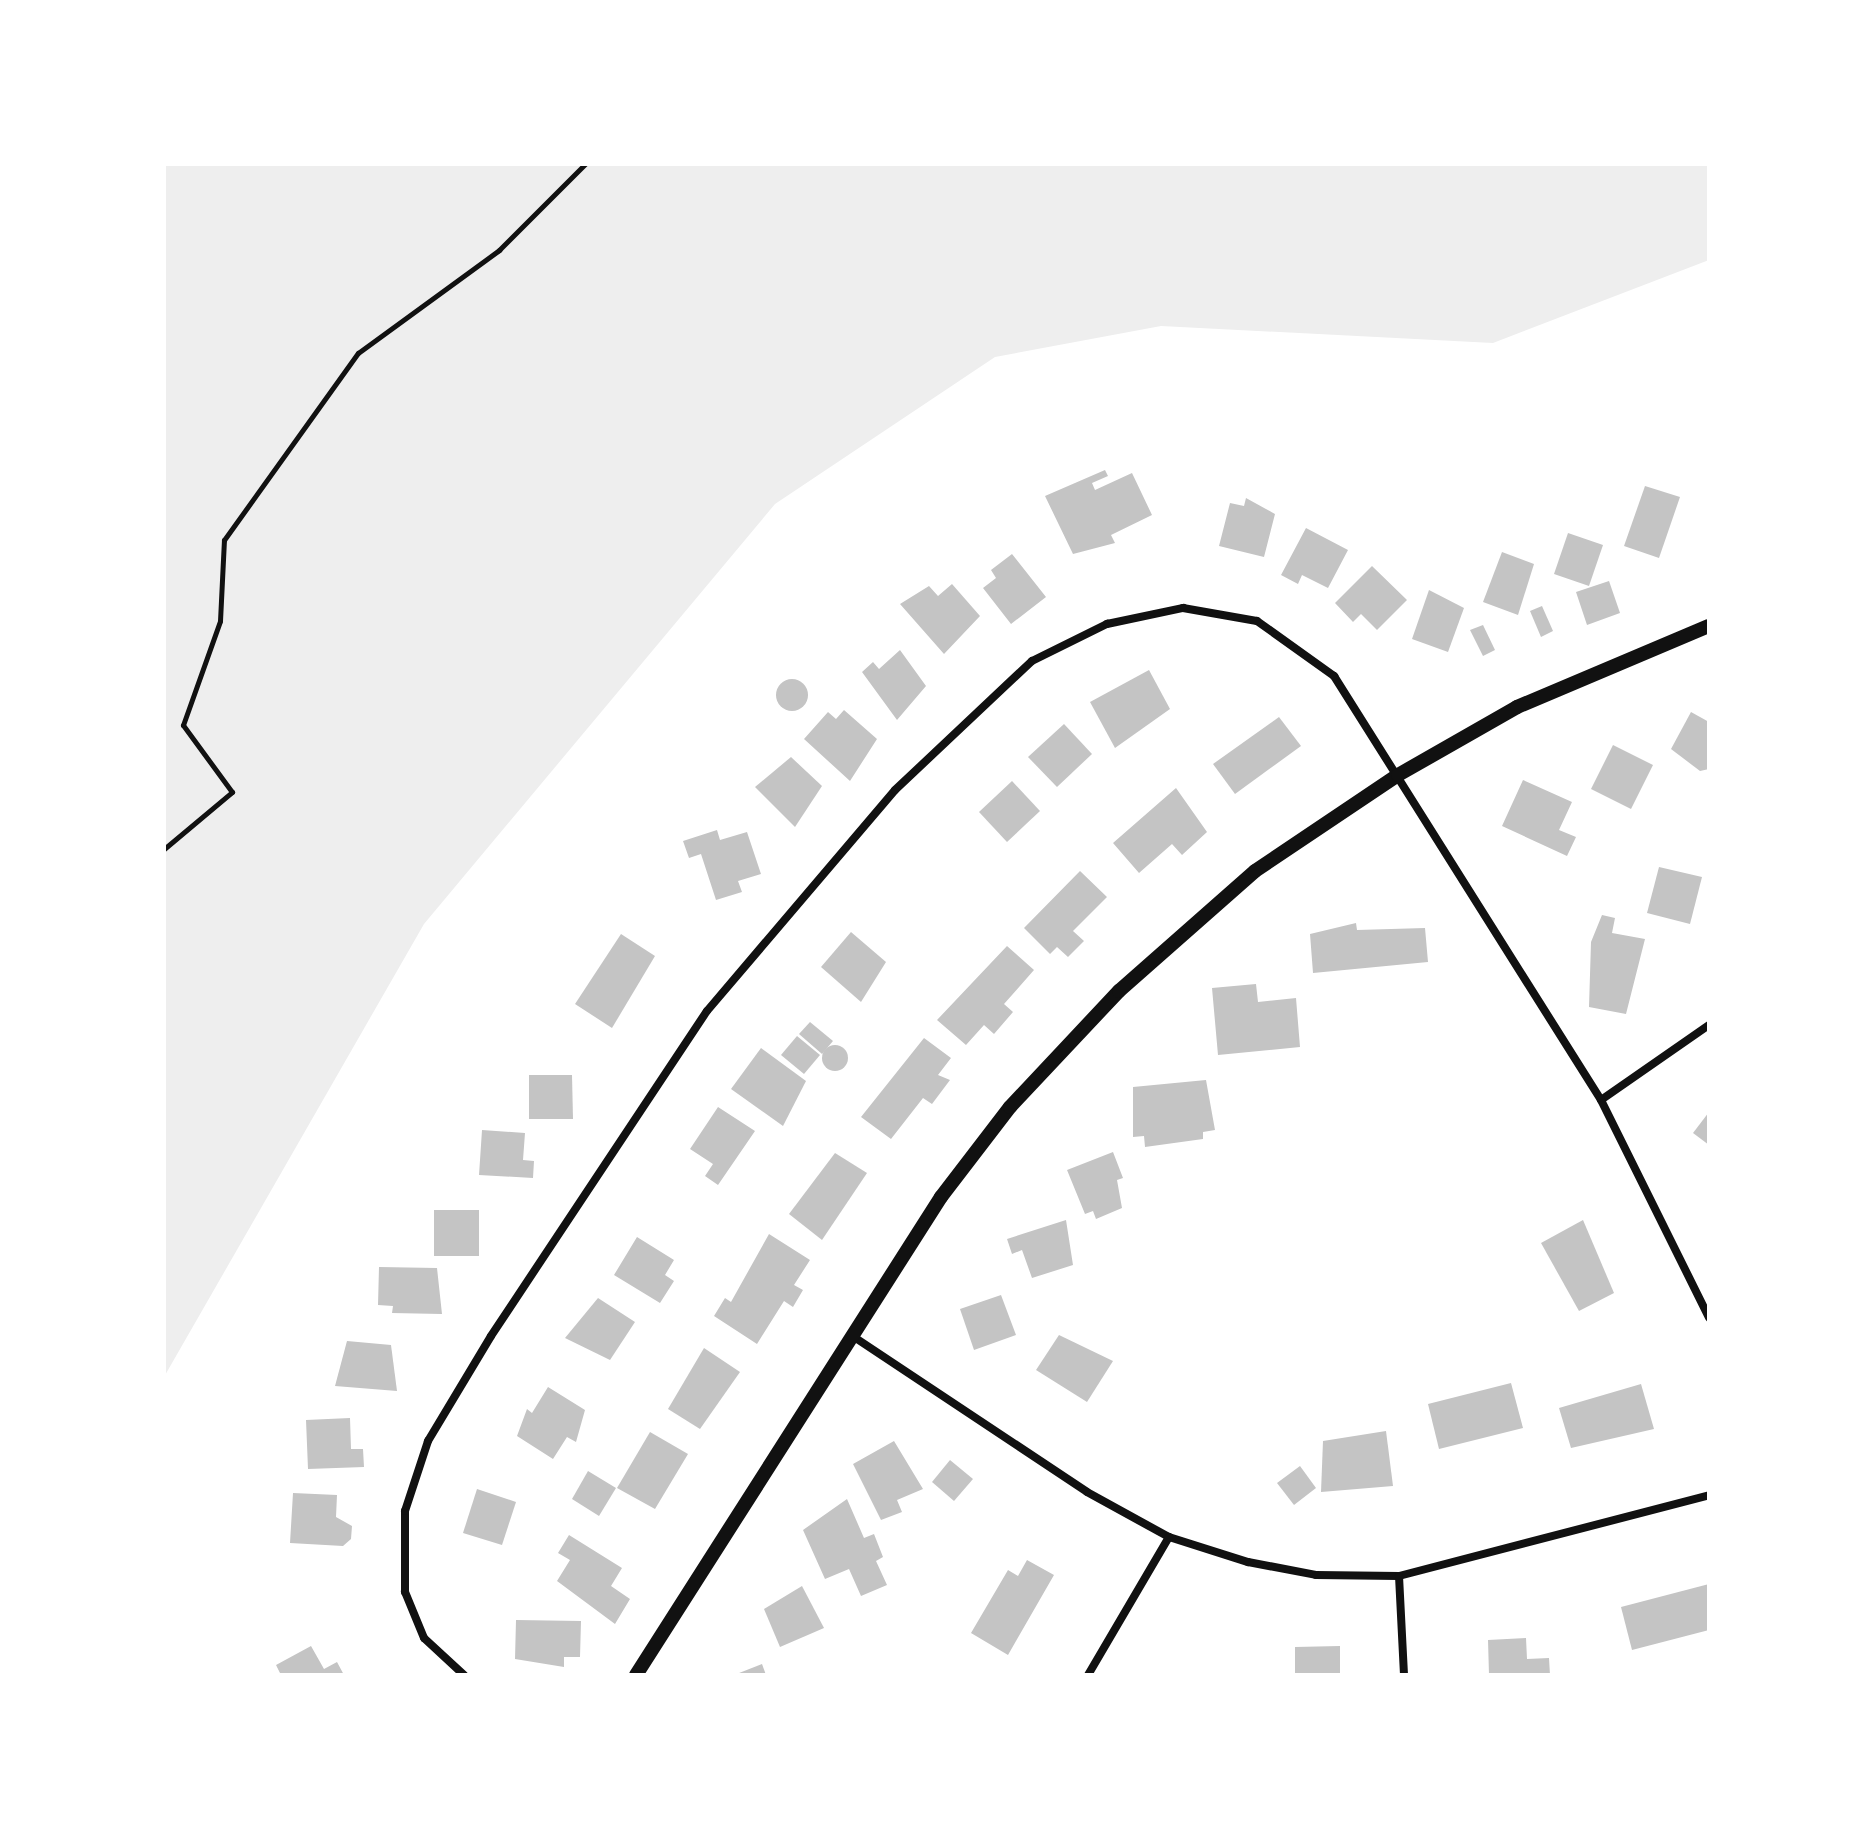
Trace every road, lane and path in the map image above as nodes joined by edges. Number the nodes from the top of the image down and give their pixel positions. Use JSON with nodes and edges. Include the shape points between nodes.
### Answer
{"nodes":[{"id":1,"x":585,"y":164,"type":"edge"},
{"id":2,"x":1709,"y":626,"type":"edge"},
{"id":3,"x":1398,"y":775,"type":"junction"},
{"id":4,"x":164,"y":849,"type":"edge"},
{"id":5,"x":1709,"y":1025,"type":"edge"},
{"id":6,"x":1601,"y":1100,"type":"junction"},
{"id":7,"x":1709,"y":1318,"type":"edge"},
{"id":8,"x":850,"y":1335,"type":"junction"},
{"id":9,"x":1709,"y":1495,"type":"edge"},
{"id":10,"x":1169,"y":1537,"type":"junction"},
{"id":11,"x":1399,"y":1576,"type":"junction"},
{"id":12,"x":464,"y":1675,"type":"edge"},
{"id":13,"x":636,"y":1675,"type":"edge"},
{"id":14,"x":1088,"y":1675,"type":"edge"},
{"id":15,"x":1404,"y":1675,"type":"edge"}],
"edges":[{"from":1,"to":4,"type":"path","via":[[499,250],[358,353],[224,540],[220,621],[183,725],[232,792]]},
{"from":2,"to":3,"type":"street","via":[[1517,707]]},
{"from":3,"to":6,"type":"street"},
{"from":3,"to":8,"type":"street","via":[[1255,871],[1090,1020],[941,1197]]},
{"from":3,"to":12,"type":"street","via":[[1334,676],[1309,652],[1257,621],[1199,609],[1107,624],[1032,661],[990,696],[895,790],[707,1011],[572,1207],[428,1441],[405,1511],[405,1592],[424,1638]]},
{"from":5,"to":6,"type":"street"},
{"from":6,"to":7,"type":"street"},
{"from":8,"to":10,"type":"street"},
{"from":8,"to":13,"type":"street"},
{"from":9,"to":11,"type":"street"},
{"from":10,"to":11,"type":"street","via":[[1316,1575]]},
{"from":10,"to":14,"type":"street"},
{"from":11,"to":15,"type":"street"}]}
